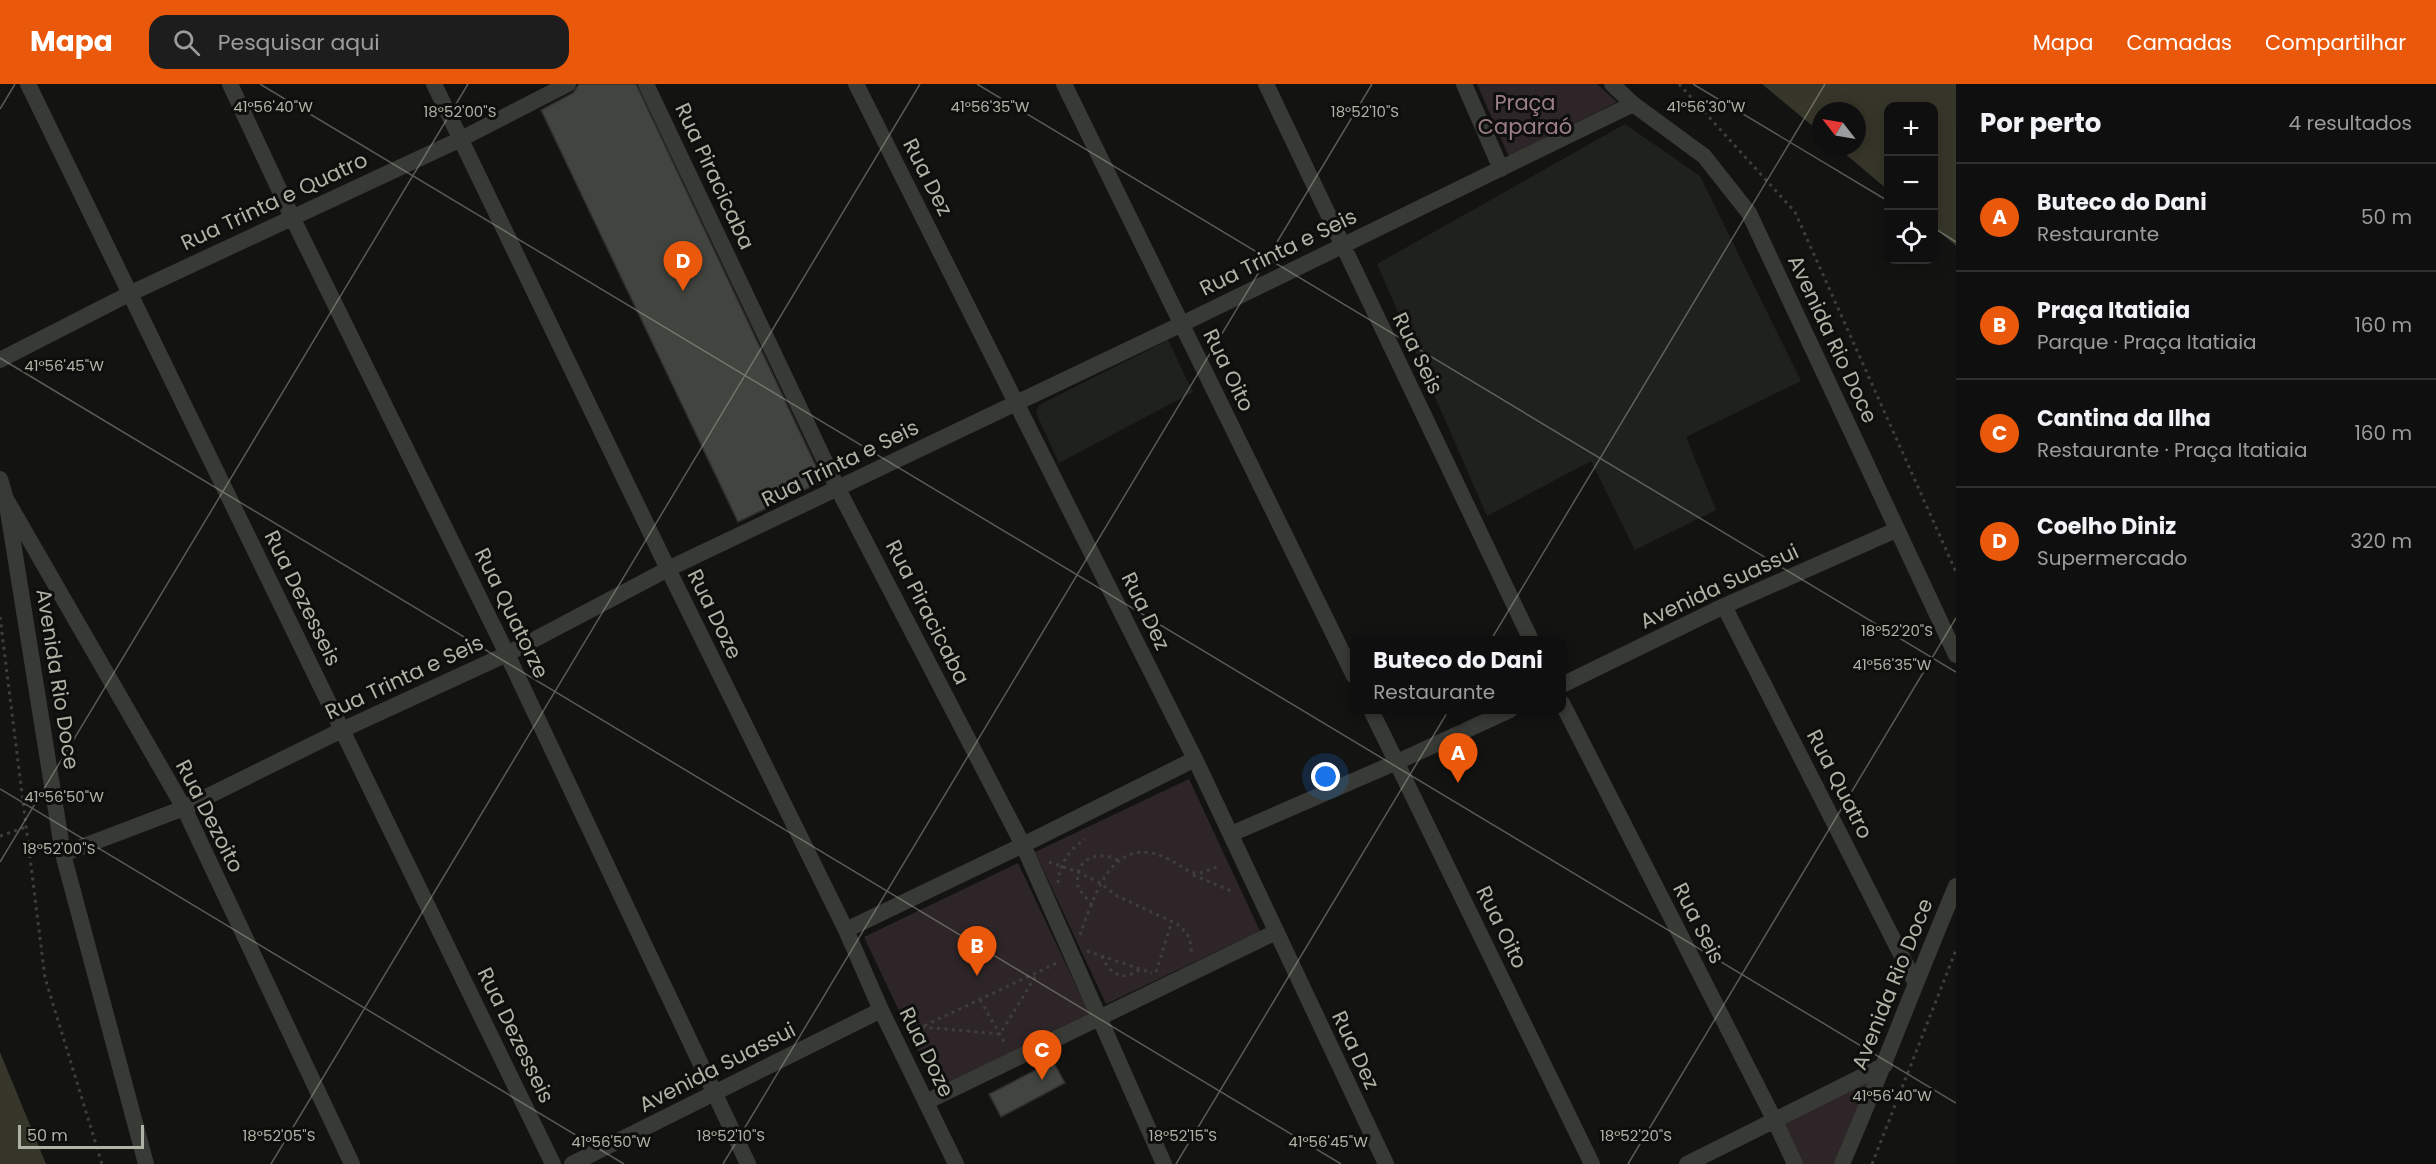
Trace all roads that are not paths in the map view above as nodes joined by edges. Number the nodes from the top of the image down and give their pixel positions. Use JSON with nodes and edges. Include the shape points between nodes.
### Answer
{"nodes":[{"id":1,"x":28,"y":84,"type":"edge"},
{"id":2,"x":230,"y":84,"type":"edge"},
{"id":3,"x":434,"y":84,"type":"edge"},
{"id":4,"x":568,"y":84,"type":"edge"},
{"id":5,"x":646,"y":84,"type":"edge"},
{"id":6,"x":856,"y":84,"type":"edge"},
{"id":7,"x":1065,"y":84,"type":"edge"},
{"id":8,"x":1266,"y":84,"type":"edge"},
{"id":9,"x":1464,"y":84,"type":"edge"},
{"id":10,"x":1612,"y":84,"type":"edge"},
{"id":11,"x":1633,"y":104,"type":"junction"},
{"id":12,"x":460,"y":139,"type":"junction"},
{"id":13,"x":1501,"y":169,"type":"junction"},
{"id":14,"x":292,"y":217,"type":"junction"},
{"id":15,"x":1342,"y":245,"type":"junction"},
{"id":16,"x":129,"y":294,"type":"junction"},
{"id":17,"x":1182,"y":324,"type":"junction"},
{"id":18,"x":0,"y":360,"type":"edge"},
{"id":19,"x":1017,"y":402,"type":"junction"},
{"id":20,"x":0,"y":479,"type":"edge"},
{"id":21,"x":838,"y":489,"type":"junction"},
{"id":22,"x":6,"y":499,"type":"junction"},
{"id":23,"x":1896,"y":530,"type":"junction"},
{"id":24,"x":668,"y":569,"type":"junction"},
{"id":25,"x":1724,"y":606,"type":"junction"},
{"id":26,"x":1529,"y":636,"type":"edge"},
{"id":27,"x":507,"y":654,"type":"junction"},
{"id":28,"x":1956,"y":655,"type":"edge"},
{"id":29,"x":1350,"y":668,"type":"edge"},
{"id":30,"x":1566,"y":684,"type":"edge"},
{"id":31,"x":1566,"y":712,"type":"edge"},
{"id":32,"x":1373,"y":714,"type":"edge"},
{"id":33,"x":1501,"y":714,"type":"edge"},
{"id":34,"x":342,"y":730,"type":"junction"},
{"id":35,"x":1195,"y":759,"type":"junction"},
{"id":36,"x":1397,"y":762,"type":"junction"},
{"id":37,"x":183,"y":808,"type":"junction"},
{"id":38,"x":1231,"y":834,"type":"junction"},
{"id":39,"x":1023,"y":845,"type":"junction"},
{"id":40,"x":63,"y":854,"type":"junction"},
{"id":41,"x":1956,"y":886,"type":"edge"},
{"id":42,"x":846,"y":930,"type":"junction"},
{"id":43,"x":1276,"y":932,"type":"junction"},
{"id":44,"x":1915,"y":982,"type":"junction"},
{"id":45,"x":881,"y":1010,"type":"junction"},
{"id":46,"x":1099,"y":1018,"type":"junction"},
{"id":47,"x":1885,"y":1065,"type":"junction"},
{"id":48,"x":714,"y":1093,"type":"junction"},
{"id":49,"x":926,"y":1102,"type":"junction"},
{"id":50,"x":1774,"y":1119,"type":"junction"},
{"id":51,"x":146,"y":1164,"type":"edge"},
{"id":52,"x":352,"y":1164,"type":"edge"},
{"id":53,"x":554,"y":1164,"type":"edge"},
{"id":54,"x":572,"y":1164,"type":"edge"},
{"id":55,"x":748,"y":1164,"type":"edge"},
{"id":56,"x":956,"y":1164,"type":"edge"},
{"id":57,"x":1164,"y":1164,"type":"edge"},
{"id":58,"x":1386,"y":1164,"type":"edge"},
{"id":59,"x":1592,"y":1164,"type":"edge"},
{"id":60,"x":1687,"y":1164,"type":"edge"},
{"id":61,"x":1795,"y":1164,"type":"edge"},
{"id":62,"x":1842,"y":1164,"type":"edge"}],
"edges":[{"from":1,"to":16,"type":"street","name":"Rua Dezesseis"},
{"from":2,"to":14,"type":"street","name":"Rua Quatorze"},
{"from":3,"to":12,"type":"street","name":"Rua Doze"},
{"from":4,"to":12,"type":"street","name":"Rua Trinta e Quatro"},
{"from":5,"to":21,"type":"street","name":"Rua Piracicaba"},
{"from":6,"to":19,"type":"street","name":"Rua Dez"},
{"from":7,"to":17,"type":"street","name":"Rua Oito"},
{"from":8,"to":15,"type":"street","name":"Rua Seis"},
{"from":9,"to":13,"type":"street"},
{"from":10,"to":11,"type":"street","name":"Avenida Rio Doce"},
{"from":11,"to":13,"type":"street","name":"Rua Trinta e Seis"},
{"from":11,"to":23,"type":"street","name":"Avenida Rio Doce","via":[[1704,156],[1749,213]]},
{"from":12,"to":14,"type":"street","name":"Rua Trinta e Quatro"},
{"from":12,"to":24,"type":"street","name":"Rua Doze"},
{"from":13,"to":15,"type":"street","name":"Rua Trinta e Seis"},
{"from":14,"to":16,"type":"street","name":"Rua Trinta e Quatro"},
{"from":14,"to":27,"type":"street","name":"Rua Quatorze"},
{"from":15,"to":17,"type":"street","name":"Rua Trinta e Seis"},
{"from":15,"to":26,"type":"street","name":"Rua Seis"},
{"from":16,"to":18,"type":"street","name":"Rua Trinta e Quatro"},
{"from":16,"to":34,"type":"street","name":"Rua Dezesseis"},
{"from":17,"to":19,"type":"street","name":"Rua Trinta e Seis"},
{"from":17,"to":29,"type":"street","name":"Rua Oito"},
{"from":19,"to":21,"type":"street","name":"Rua Trinta e Seis"},
{"from":19,"to":35,"type":"street","name":"Rua Dez"},
{"from":20,"to":22,"type":"street","name":"Avenida Rio Doce"},
{"from":21,"to":24,"type":"street","name":"Rua Trinta e Seis"},
{"from":21,"to":39,"type":"street","name":"Rua Piracicaba"},
{"from":22,"to":37,"type":"street","name":"Rua Dezoito"},
{"from":22,"to":40,"type":"street","name":"Avenida Rio Doce"},
{"from":23,"to":25,"type":"street","name":"Avenida Suassui"},
{"from":23,"to":28,"type":"street","name":"Avenida Rio Doce"},
{"from":24,"to":27,"type":"street","name":"Rua Trinta e Seis"},
{"from":24,"to":42,"type":"street","name":"Rua Doze"},
{"from":25,"to":30,"type":"street","name":"Avenida Suassui"},
{"from":25,"to":44,"type":"street","name":"Rua Quatro"},
{"from":27,"to":34,"type":"street","name":"Rua Trinta e Seis"},
{"from":27,"to":48,"type":"street","name":"Rua Quatorze"},
{"from":31,"to":50,"type":"street","name":"Rua Seis"},
{"from":32,"to":36,"type":"street","name":"Rua Oito"},
{"from":33,"to":36,"type":"street"},
{"from":34,"to":37,"type":"street","name":"Rua Trinta e Seis"},
{"from":34,"to":53,"type":"street","name":"Rua Dezesseis"},
{"from":35,"to":38,"type":"street","name":"Rua Dez"},
{"from":35,"to":39,"type":"street"},
{"from":36,"to":38,"type":"street"},
{"from":36,"to":59,"type":"street","name":"Rua Oito"},
{"from":37,"to":40,"type":"street","name":"Rua Trinta e Seis"},
{"from":37,"to":52,"type":"street","name":"Rua Dezoito"},
{"from":38,"to":43,"type":"street","name":"Rua Dez"},
{"from":39,"to":42,"type":"street"},
{"from":39,"to":46,"type":"street","name":"Rua Piracicaba","via":[[1079,953]]},
{"from":40,"to":51,"type":"street","name":"Avenida Rio Doce"},
{"from":41,"to":44,"type":"street","name":"Avenida Rio Doce"},
{"from":42,"to":45,"type":"street","name":"Rua Doze"},
{"from":43,"to":46,"type":"street"},
{"from":43,"to":58,"type":"street","name":"Rua Dez"},
{"from":44,"to":47,"type":"street","name":"Avenida Rio Doce"},
{"from":45,"to":48,"type":"street","name":"Avenida Suassui"},
{"from":45,"to":49,"type":"street","name":"Rua Doze"},
{"from":46,"to":49,"type":"street"},
{"from":46,"to":57,"type":"street","name":"Rua Piracicaba"},
{"from":47,"to":50,"type":"street"},
{"from":47,"to":62,"type":"street","name":"Avenida Rio Doce"},
{"from":48,"to":54,"type":"street","name":"Avenida Suassui"},
{"from":48,"to":55,"type":"street","name":"Rua Quatorze"},
{"from":49,"to":56,"type":"street","name":"Rua Doze"},
{"from":50,"to":60,"type":"street"},
{"from":50,"to":61,"type":"street","name":"Rua Seis"}]}
